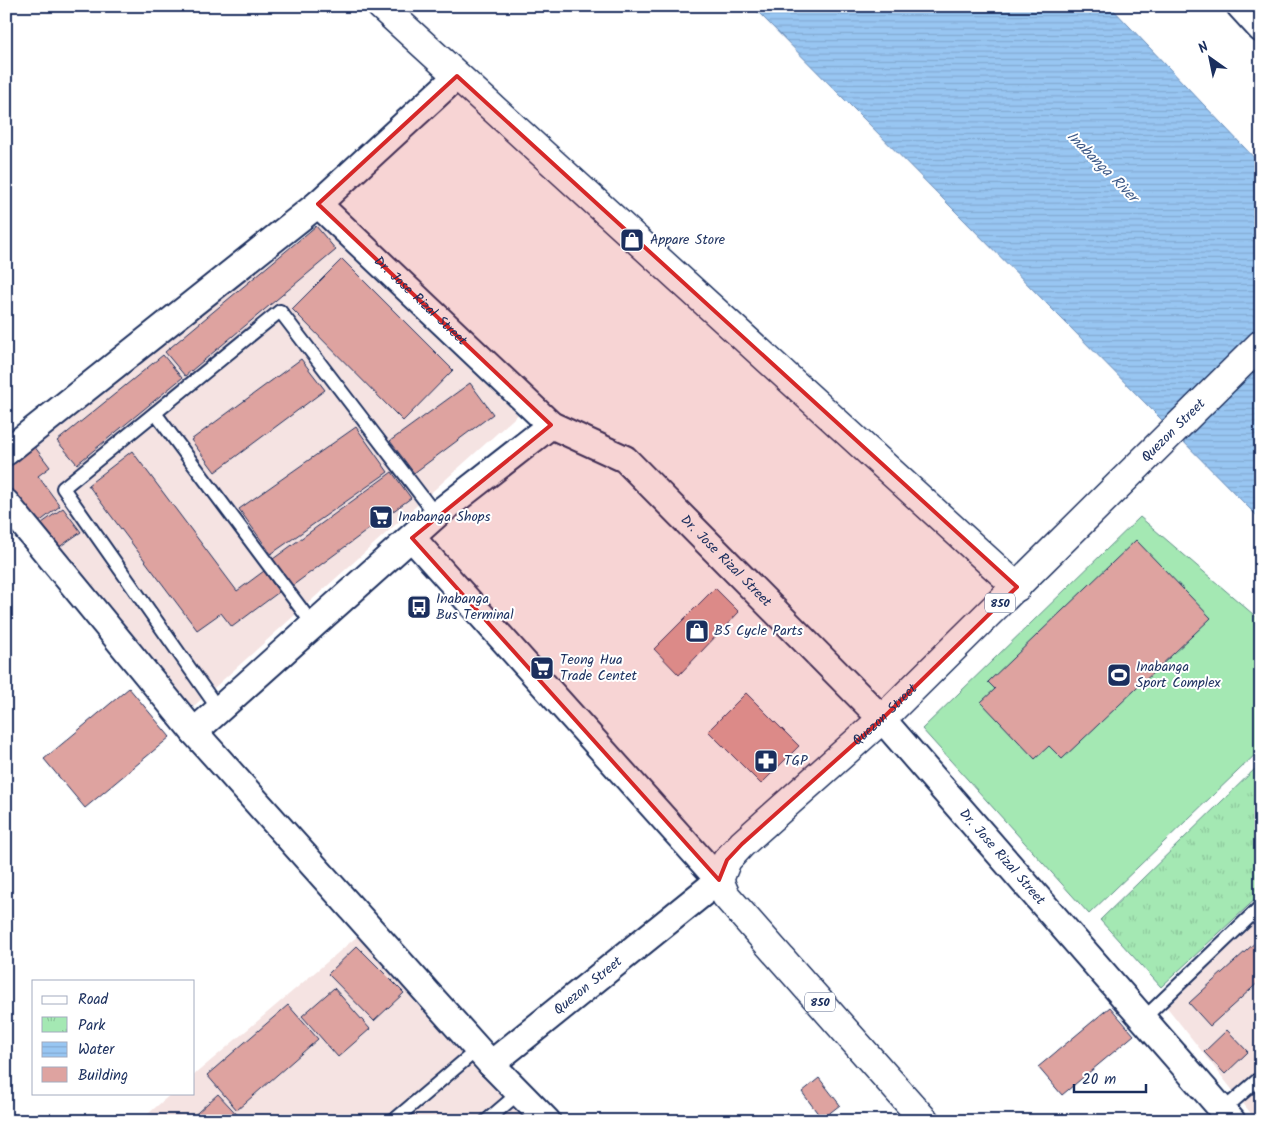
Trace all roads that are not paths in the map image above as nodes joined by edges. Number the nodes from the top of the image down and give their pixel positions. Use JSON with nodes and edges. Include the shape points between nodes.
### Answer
{"nodes":[{"id":1,"x":381,"y":6,"type":"edge"},
{"id":2,"x":1240,"y":6,"type":"edge"},
{"id":3,"x":1261,"y":29,"type":"edge"},
{"id":4,"x":456,"y":76,"type":"junction"},
{"id":5,"x":318,"y":204,"type":"junction"},
{"id":6,"x":1261,"y":344,"type":"edge"},
{"id":7,"x":155,"y":413,"type":"junction"},
{"id":8,"x":551,"y":425,"type":"junction"},
{"id":9,"x":6,"y":452,"type":"edge"},
{"id":10,"x":6,"y":503,"type":"edge"},
{"id":11,"x":436,"y":514,"type":"junction"},
{"id":12,"x":412,"y":538,"type":"junction"},
{"id":13,"x":1017,"y":586,"type":"junction"},
{"id":14,"x":314,"y":626,"type":"junction"},
{"id":15,"x":219,"y":710,"type":"junction"},
{"id":16,"x":882,"y":719,"type":"junction"},
{"id":17,"x":194,"y":732,"type":"junction"},
{"id":18,"x":719,"y":880,"type":"junction"},
{"id":19,"x":1261,"y":906,"type":"edge"},
{"id":20,"x":1143,"y":1019,"type":"junction"},
{"id":21,"x":485,"y":1057,"type":"junction"},
{"id":22,"x":1261,"y":1077,"type":"edge"},
{"id":23,"x":520,"y":1092,"type":"junction"},
{"id":24,"x":1222,"y":1117,"type":"edge"},
{"id":25,"x":393,"y":1121,"type":"edge"},
{"id":26,"x":486,"y":1121,"type":"edge"},
{"id":27,"x":546,"y":1121,"type":"edge"},
{"id":28,"x":925,"y":1121,"type":"edge"}],
"edges":[{"from":1,"to":4,"type":"main road"},
{"from":2,"to":3,"type":"street"},
{"from":4,"to":5,"type":"street"},
{"from":4,"to":13,"type":"main road"},
{"from":5,"to":8,"type":"street","name":"Dr. Jose Rizal Street"},
{"from":5,"to":9,"type":"street"},
{"from":6,"to":13,"type":"main road","name":"Quezon Street","number":"850"},
{"from":7,"to":11,"type":"lane","via":[[280,311]]},
{"from":7,"to":14,"type":"lane"},
{"from":7,"to":15,"type":"lane","via":[[63,488]]},
{"from":8,"to":11,"type":"street"},
{"from":8,"to":16,"type":"street","name":"Dr. Jose Rizal Street","via":[[625,459]]},
{"from":10,"to":17,"type":"street"},
{"from":11,"to":12,"type":"street"},
{"from":12,"to":14,"type":"street"},
{"from":12,"to":18,"type":"street"},
{"from":13,"to":16,"type":"main road","name":"Quezon Street","number":"850"},
{"from":14,"to":15,"type":"street"},
{"from":15,"to":17,"type":"street"},
{"from":16,"to":18,"type":"main road","name":"Quezon Street","number":"850","via":[[742,844],[727,860]]},
{"from":16,"to":20,"type":"street","name":"Dr. Jose Rizal Street"},
{"from":17,"to":21,"type":"street"},
{"from":18,"to":21,"type":"street","name":"Quezon Street"},
{"from":18,"to":28,"type":"main road","number":"850","via":[[726,896]]},
{"from":19,"to":20,"type":"lane"},
{"from":20,"to":24,"type":"street","name":"Dr. Jose Rizal Street"},
{"from":21,"to":23,"type":"street"},
{"from":21,"to":25,"type":"lane"},
{"from":22,"to":24,"type":"lane"},
{"from":23,"to":26,"type":"lane"},
{"from":23,"to":27,"type":"street"}]}
